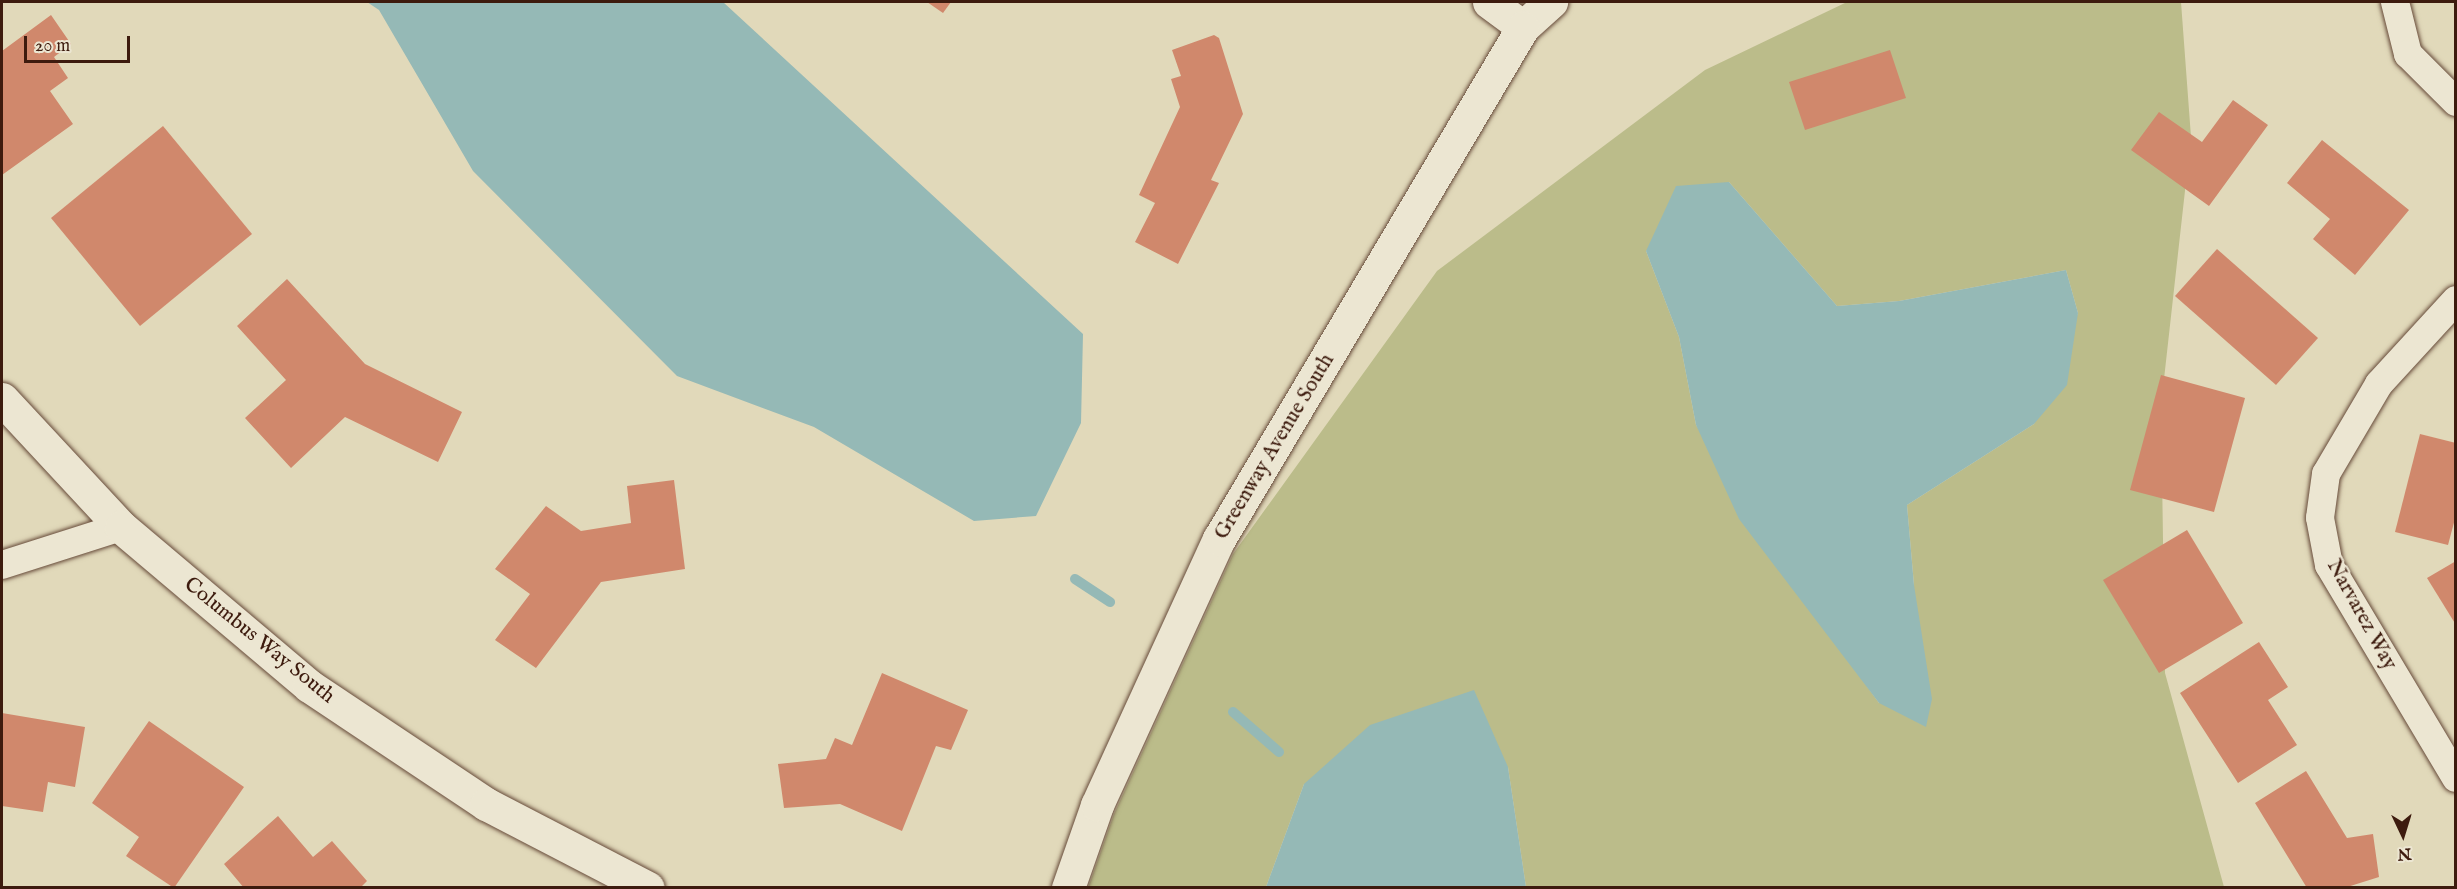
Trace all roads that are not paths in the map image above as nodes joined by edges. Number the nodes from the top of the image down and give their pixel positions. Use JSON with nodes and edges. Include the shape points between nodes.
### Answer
{"nodes":[{"id":1,"x":1489,"y":2,"type":"edge"},
{"id":2,"x":1551,"y":2,"type":"edge"},
{"id":3,"x":2395,"y":2,"type":"edge"},
{"id":4,"x":1523,"y":27,"type":"junction"},
{"id":5,"x":2456,"y":102,"type":"edge"},
{"id":6,"x":2456,"y":300,"type":"edge"},
{"id":7,"x":2,"y":399,"type":"edge"},
{"id":8,"x":121,"y":526,"type":"junction"},
{"id":9,"x":2,"y":565,"type":"edge"},
{"id":10,"x":2456,"y":778,"type":"edge"},
{"id":11,"x":648,"y":888,"type":"edge"},
{"id":12,"x":1068,"y":888,"type":"edge"}],
"edges":[{"from":1,"to":4,"type":"street"},
{"from":2,"to":4,"type":"street","name":"Greenway Avenue South"},
{"from":3,"to":5,"type":"street","via":[[2408,54]]},
{"from":4,"to":12,"type":"street","name":"Greenway Avenue South","via":[[1219,539],[1097,805]]},
{"from":6,"to":10,"type":"street","name":"Narvarez Way","via":[[2379,384],[2326,474],[2320,518],[2329,565]]},
{"from":7,"to":8,"type":"street","name":"Columbus Way South"},
{"from":8,"to":9,"type":"street"},
{"from":8,"to":11,"type":"street","name":"Columbus Way South","via":[[309,686],[486,804]]}]}
